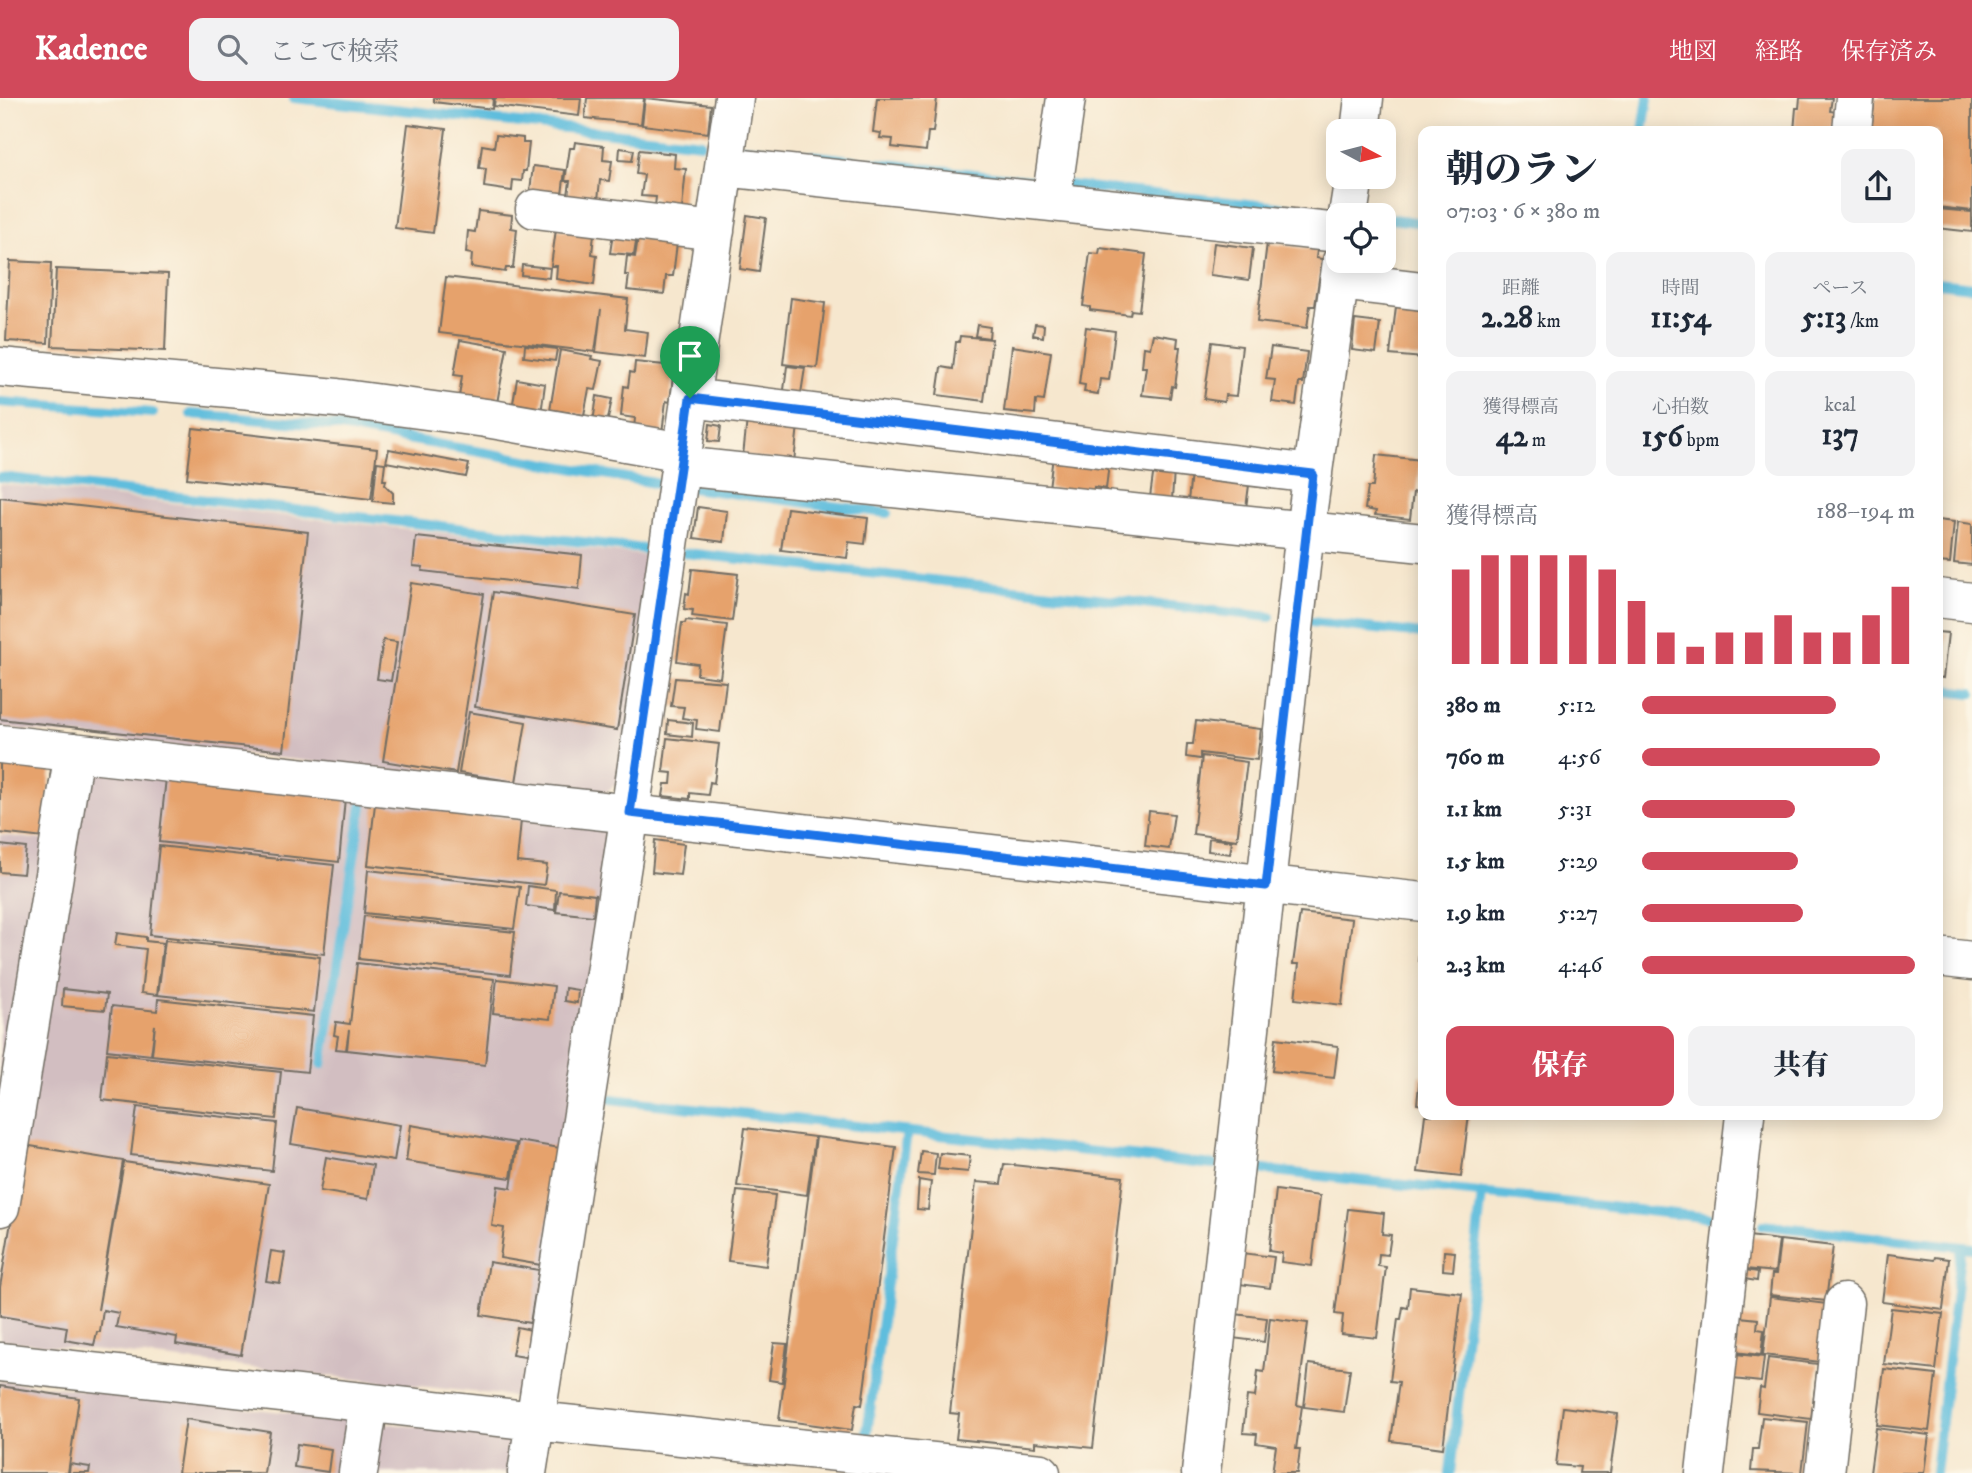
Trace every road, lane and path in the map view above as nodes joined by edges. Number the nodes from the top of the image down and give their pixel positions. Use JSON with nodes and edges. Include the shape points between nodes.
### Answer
{"nodes":[{"id":1,"x":734,"y":98,"type":"edge"},
{"id":2,"x":1066,"y":98,"type":"edge"},
{"id":3,"x":1364,"y":98,"type":"edge"},
{"id":4,"x":1855,"y":98,"type":"edge"},
{"id":5,"x":1361,"y":119,"type":"edge"},
{"id":6,"x":1852,"y":126,"type":"edge"},
{"id":7,"x":724,"y":167,"type":"junction"},
{"id":8,"x":1051,"y":202,"type":"junction"},
{"id":9,"x":536,"y":209,"type":"dead end"},
{"id":10,"x":715,"y":231,"type":"junction"},
{"id":11,"x":1326,"y":232,"type":"edge"},
{"id":12,"x":1341,"y":273,"type":"edge"},
{"id":13,"x":1350,"y":273,"type":"edge"},
{"id":14,"x":1418,"y":289,"type":"edge"},
{"id":15,"x":0,"y":367,"type":"edge"},
{"id":16,"x":690,"y":398,"type":"junction"},
{"id":17,"x":681,"y":459,"type":"junction"},
{"id":18,"x":1313,"y":474,"type":"junction"},
{"id":19,"x":1305,"y":530,"type":"junction"},
{"id":20,"x":1418,"y":542,"type":"edge"},
{"id":21,"x":1943,"y":599,"type":"edge"},
{"id":22,"x":1972,"y":602,"type":"edge"},
{"id":23,"x":0,"y":744,"type":"edge"},
{"id":24,"x":74,"y":752,"type":"junction"},
{"id":25,"x":630,"y":813,"type":"junction"},
{"id":26,"x":1266,"y":886,"type":"junction"},
{"id":27,"x":1418,"y":901,"type":"edge"},
{"id":28,"x":1943,"y":958,"type":"edge"},
{"id":29,"x":1972,"y":961,"type":"edge"},
{"id":30,"x":1744,"y":1120,"type":"edge"},
{"id":31,"x":0,"y":1207,"type":"edge"},
{"id":32,"x":1844,"y":1303,"type":"dead end"},
{"id":33,"x":0,"y":1362,"type":"edge"},
{"id":34,"x":369,"y":1403,"type":"junction"},
{"id":35,"x":535,"y":1420,"type":"junction"},
{"id":36,"x":358,"y":1473,"type":"edge"},
{"id":37,"x":527,"y":1473,"type":"edge"},
{"id":38,"x":1041,"y":1473,"type":"edge"},
{"id":39,"x":1201,"y":1473,"type":"edge"},
{"id":40,"x":1705,"y":1473,"type":"edge"},
{"id":41,"x":1825,"y":1473,"type":"edge"}],
"edges":[{"from":1,"to":7,"type":"street"},
{"from":2,"to":8,"type":"street"},
{"from":3,"to":5,"type":"street"},
{"from":4,"to":6,"type":"street"},
{"from":7,"to":8,"type":"street"},
{"from":7,"to":10,"type":"street"},
{"from":8,"to":11,"type":"street"},
{"from":9,"to":10,"type":"street"},
{"from":10,"to":16,"type":"street"},
{"from":12,"to":18,"type":"street"},
{"from":13,"to":14,"type":"street"},
{"from":15,"to":17,"type":"street","via":[[337,398],[486,418]]},
{"from":16,"to":17,"type":"street"},
{"from":16,"to":18,"type":"street"},
{"from":17,"to":19,"type":"street"},
{"from":17,"to":25,"type":"street"},
{"from":18,"to":19,"type":"street"},
{"from":19,"to":20,"type":"street"},
{"from":19,"to":26,"type":"street"},
{"from":21,"to":22,"type":"street"},
{"from":23,"to":24,"type":"street"},
{"from":24,"to":25,"type":"street"},
{"from":24,"to":31,"type":"street"},
{"from":25,"to":26,"type":"street"},
{"from":25,"to":35,"type":"street"},
{"from":26,"to":27,"type":"street"},
{"from":26,"to":39,"type":"street"},
{"from":28,"to":29,"type":"street"},
{"from":30,"to":40,"type":"street"},
{"from":32,"to":41,"type":"street"},
{"from":33,"to":34,"type":"street"},
{"from":34,"to":35,"type":"street"},
{"from":34,"to":36,"type":"street"},
{"from":35,"to":37,"type":"street"},
{"from":35,"to":38,"type":"street"}]}
